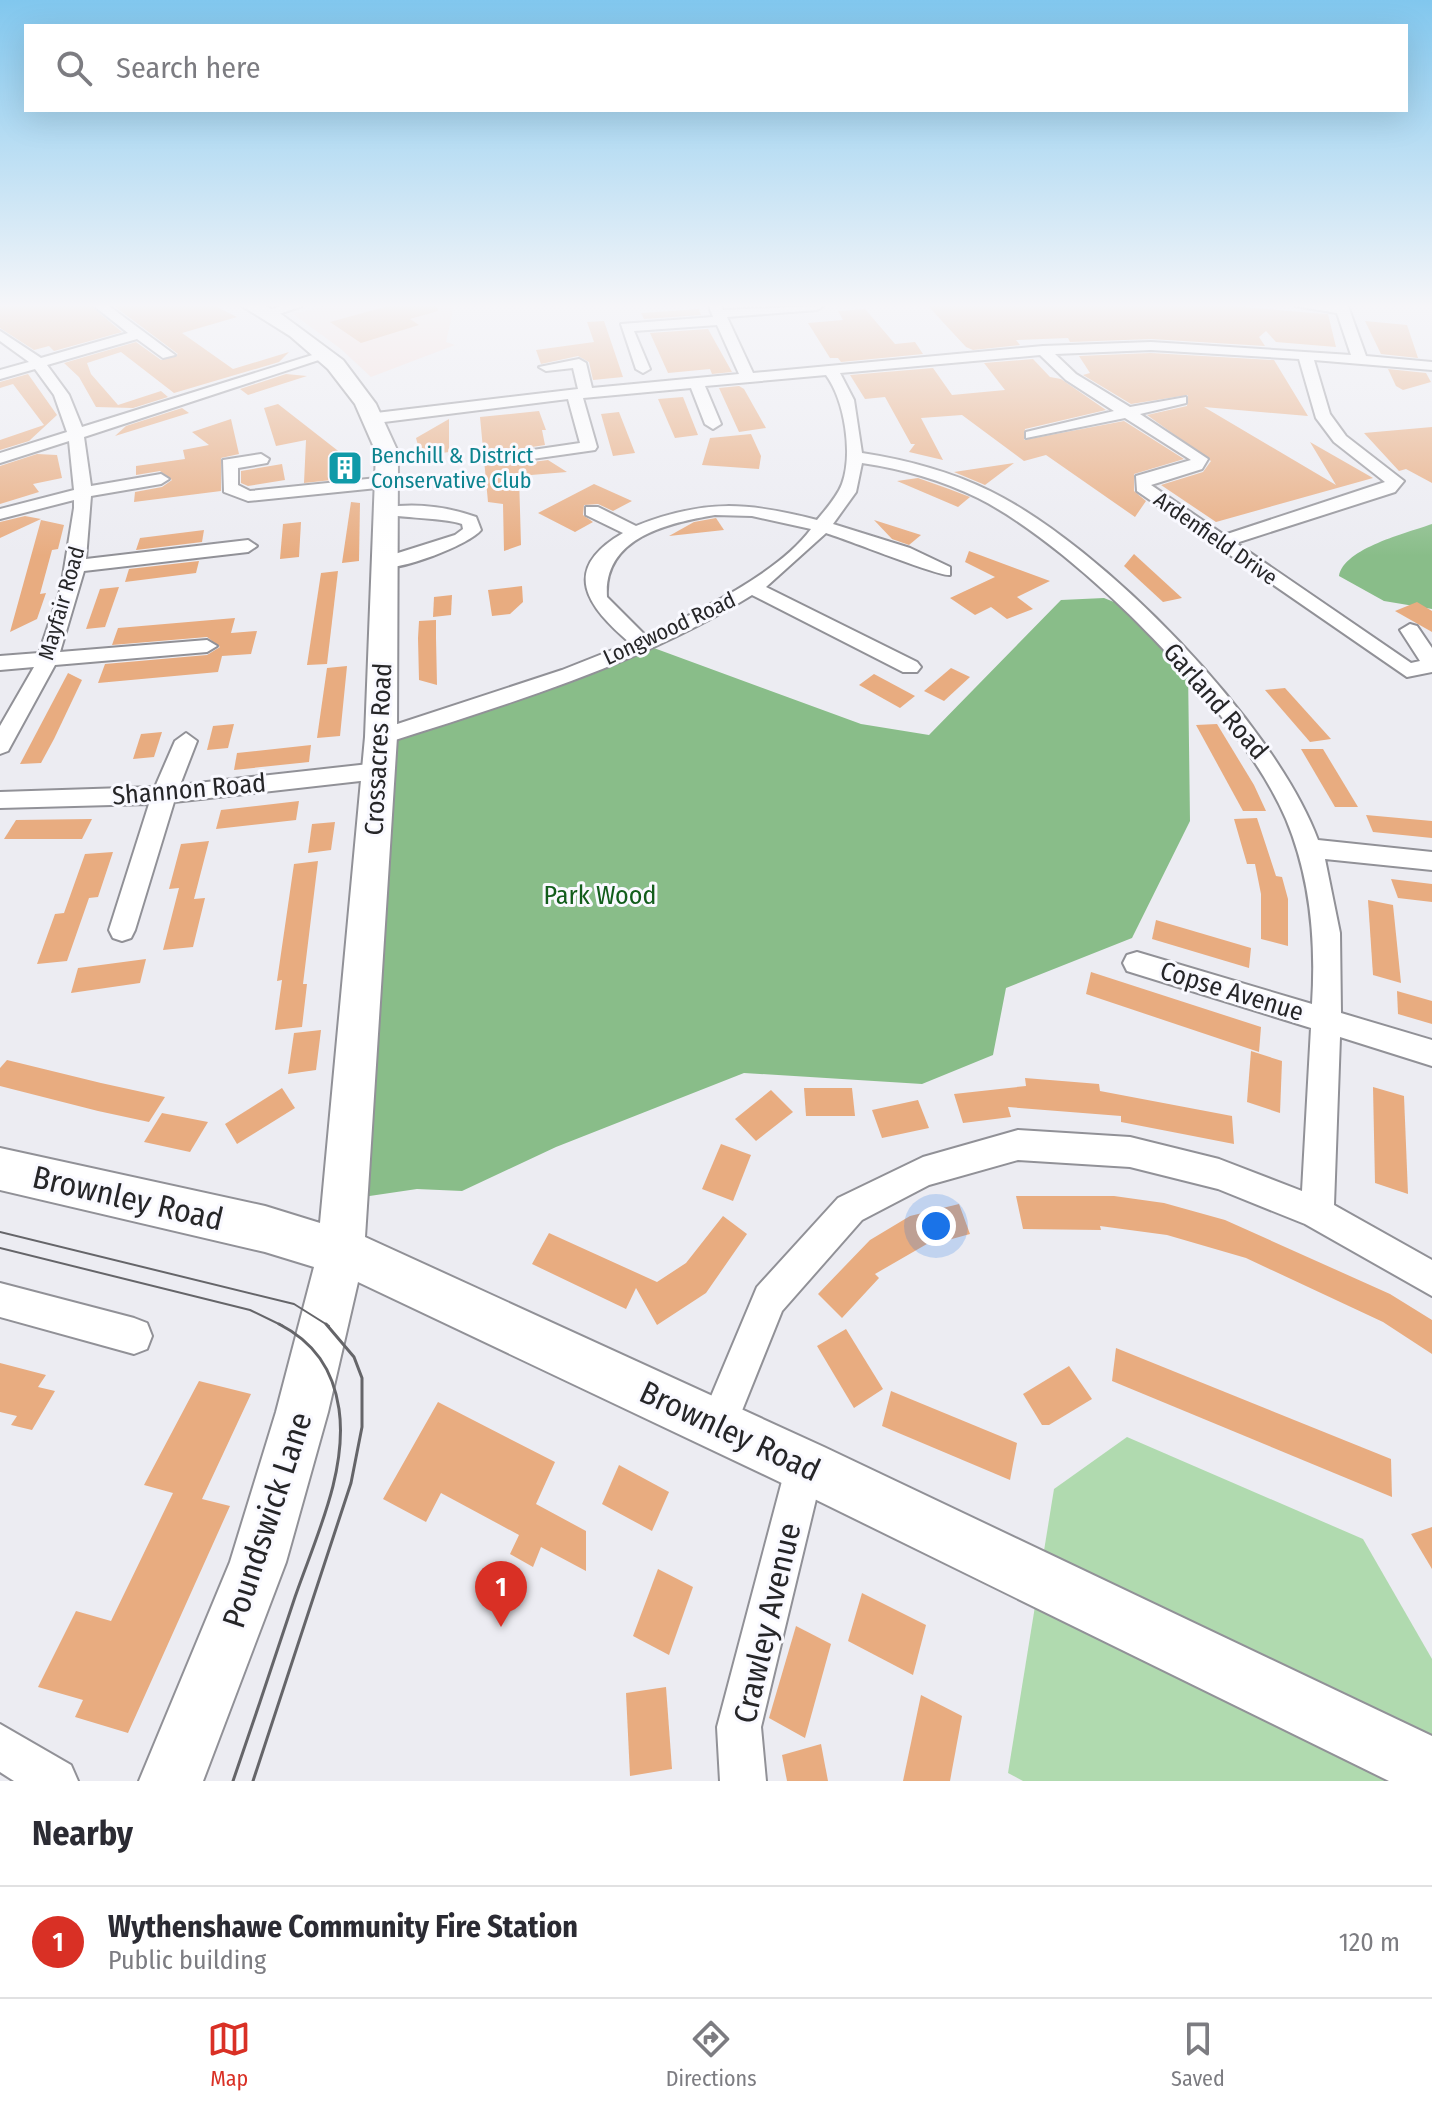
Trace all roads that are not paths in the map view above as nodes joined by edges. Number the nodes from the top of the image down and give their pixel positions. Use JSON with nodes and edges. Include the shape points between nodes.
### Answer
{"nodes":[{"id":1,"x":57,"y":389,"type":"edge"},
{"id":2,"x":238,"y":389,"type":"edge"},
{"id":3,"x":357,"y":389,"type":"edge"},
{"id":4,"x":580,"y":389,"type":"edge"},
{"id":5,"x":621,"y":389,"type":"edge"},
{"id":6,"x":699,"y":389,"type":"edge"},
{"id":7,"x":845,"y":389,"type":"edge"},
{"id":8,"x":1091,"y":389,"type":"edge"},
{"id":9,"x":1315,"y":389,"type":"edge"},
{"id":10,"x":1149,"y":392,"type":"dead end"},
{"id":11,"x":580,"y":393,"type":"junction"},
{"id":12,"x":1129,"y":412,"type":"junction"},
{"id":13,"x":376,"y":418,"type":"junction"},
{"id":14,"x":713,"y":424,"type":"dead end"},
{"id":15,"x":75,"y":432,"type":"junction"},
{"id":16,"x":1032,"y":435,"type":"dead end"},
{"id":17,"x":525,"y":455,"type":"dead end"},
{"id":18,"x":855,"y":457,"type":"junction"},
{"id":19,"x":0,"y":458,"type":"edge"},
{"id":20,"x":261,"y":459,"type":"dead end"},
{"id":21,"x":161,"y":479,"type":"dead end"},
{"id":22,"x":86,"y":492,"type":"junction"},
{"id":23,"x":388,"y":497,"type":"junction"},
{"id":24,"x":592,"y":511,"type":"dead end"},
{"id":25,"x":0,"y":514,"type":"edge"},
{"id":26,"x":821,"y":529,"type":"junction"},
{"id":27,"x":637,"y":533,"type":"junction"},
{"id":28,"x":1219,"y":542,"type":"junction"},
{"id":29,"x":248,"y":546,"type":"dead end"},
{"id":30,"x":386,"y":563,"type":"junction"},
{"id":31,"x":76,"y":566,"type":"junction"},
{"id":32,"x":943,"y":571,"type":"dead end"},
{"id":33,"x":753,"y":588,"type":"junction"},
{"id":34,"x":1410,"y":630,"type":"dead end"},
{"id":35,"x":643,"y":644,"type":"junction"},
{"id":36,"x":207,"y":646,"type":"dead end"},
{"id":37,"x":47,"y":661,"type":"junction"},
{"id":38,"x":0,"y":663,"type":"edge"},
{"id":39,"x":1432,"y":665,"type":"edge"},
{"id":40,"x":910,"y":667,"type":"dead end"},
{"id":41,"x":186,"y":741,"type":"dead end"},
{"id":42,"x":0,"y":746,"type":"edge"},
{"id":43,"x":380,"y":754,"type":"junction"},
{"id":44,"x":164,"y":795,"type":"junction"},
{"id":45,"x":0,"y":800,"type":"edge"},
{"id":46,"x":1309,"y":848,"type":"junction"},
{"id":47,"x":1432,"y":861,"type":"edge"},
{"id":48,"x":122,"y":930,"type":"dead end"},
{"id":49,"x":1137,"y":963,"type":"dead end"},
{"id":50,"x":1326,"y":1020,"type":"junction"},
{"id":51,"x":1432,"y":1053,"type":"edge"},
{"id":52,"x":0,"y":1169,"type":"edge"},
{"id":53,"x":1317,"y":1213,"type":"junction"},
{"id":54,"x":341,"y":1252,"type":"junction"},
{"id":55,"x":1432,"y":1279,"type":"edge"},
{"id":56,"x":0,"y":1300,"type":"edge"},
{"id":57,"x":134,"y":1336,"type":"dead end"},
{"id":58,"x":718,"y":1425,"type":"junction"},
{"id":59,"x":805,"y":1466,"type":"junction"},
{"id":60,"x":0,"y":1746,"type":"edge"},
{"id":61,"x":1432,"y":1769,"type":"edge"},
{"id":62,"x":55,"y":1781,"type":"edge"},
{"id":63,"x":171,"y":1781,"type":"edge"},
{"id":64,"x":743,"y":1781,"type":"edge"}],
"edges":[{"from":1,"to":15,"type":"street","name":"Mayfair Road"},
{"from":2,"to":15,"type":"street"},
{"from":3,"to":13,"type":"street","name":"Crossacres Road"},
{"from":4,"to":11,"type":"street"},
{"from":5,"to":11,"type":"street"},
{"from":6,"to":14,"type":"street"},
{"from":7,"to":18,"type":"street","name":"Longwood Road"},
{"from":8,"to":12,"type":"street","name":"Ardenfield Drive"},
{"from":9,"to":28,"type":"street","via":[[1322,415],[1340,439],[1395,481],[1389,488]]},
{"from":10,"to":12,"type":"street","via":[[1174,402]]},
{"from":11,"to":13,"type":"street"},
{"from":11,"to":17,"type":"street","via":[[589,447]]},
{"from":12,"to":16,"type":"street"},
{"from":12,"to":28,"type":"street","name":"Ardenfield Drive","via":[[1194,453],[1200,463],[1149,477],[1142,480],[1143,487]]},
{"from":13,"to":23,"type":"street","name":"Crossacres Road","via":[[388,456]]},
{"from":15,"to":19,"type":"street"},
{"from":15,"to":22,"type":"street","name":"Mayfair Road"},
{"from":18,"to":26,"type":"street","name":"Longwood Road","via":[[848,491]]},
{"from":18,"to":46,"type":"street","name":"Garland Road","via":[[897,463],[965,486],[1028,518],[1077,554],[1240,720],[1272,766]]},
{"from":20,"to":23,"type":"street","via":[[229,464],[230,488],[248,496]]},
{"from":21,"to":22,"type":"street"},
{"from":22,"to":25,"type":"street"},
{"from":22,"to":31,"type":"street","name":"Mayfair Road"},
{"from":23,"to":30,"type":"street","name":"Crossacres Road"},
{"from":23,"to":30,"type":"street","via":[[407,509],[470,521],[472,530],[461,539]]},
{"from":24,"to":27,"type":"street"},
{"from":26,"to":27,"type":"street","via":[[753,510],[713,509],[675,516]]},
{"from":26,"to":32,"type":"street","via":[[929,561]]},
{"from":26,"to":33,"type":"street","name":"Longwood Road"},
{"from":27,"to":35,"type":"street","via":[[608,554],[594,581],[598,600]]},
{"from":28,"to":39,"type":"street","name":"Ardenfield Drive","via":[[1407,670]]},
{"from":29,"to":31,"type":"street"},
{"from":30,"to":43,"type":"street","name":"Crossacres Road"},
{"from":31,"to":37,"type":"street","name":"Mayfair Road"},
{"from":33,"to":35,"type":"street","name":"Longwood Road"},
{"from":33,"to":40,"type":"street"},
{"from":34,"to":39,"type":"street","name":"Ardenfield Drive"},
{"from":35,"to":43,"type":"street","name":"Longwood Road","via":[[512,694]]},
{"from":36,"to":37,"type":"street"},
{"from":37,"to":38,"type":"street"},
{"from":37,"to":42,"type":"street","name":"Mayfair Road"},
{"from":41,"to":44,"type":"street"},
{"from":43,"to":44,"type":"street","name":"Shannon Road"},
{"from":43,"to":54,"type":"street","name":"Crossacres Road"},
{"from":44,"to":45,"type":"street","name":"Shannon Road"},
{"from":44,"to":48,"type":"street"},
{"from":46,"to":47,"type":"street"},
{"from":46,"to":50,"type":"street","name":"Garland Road","via":[[1323,902]]},
{"from":49,"to":50,"type":"street","name":"Copse Avenue"},
{"from":50,"to":51,"type":"street","name":"Copse Avenue"},
{"from":50,"to":53,"type":"street","name":"Garland Road"},
{"from":52,"to":54,"type":"street","name":"Brownley Road","via":[[265,1229]]},
{"from":53,"to":55,"type":"street"},
{"from":53,"to":58,"type":"street","via":[[1219,1174],[1130,1152],[1018,1145],[923,1172],[850,1209],[769,1299]]},
{"from":54,"to":58,"type":"street","name":"Brownley Road","via":[[426,1286]]},
{"from":54,"to":63,"type":"street","name":"Poundswick Lane","via":[[258,1562]]},
{"from":56,"to":57,"type":"street"},
{"from":58,"to":59,"type":"street","name":"Brownley Road"},
{"from":59,"to":61,"type":"street","name":"Brownley Road"},
{"from":59,"to":64,"type":"street","name":"Crawley Avenue","via":[[739,1727]]},
{"from":60,"to":62,"type":"street"}]}
